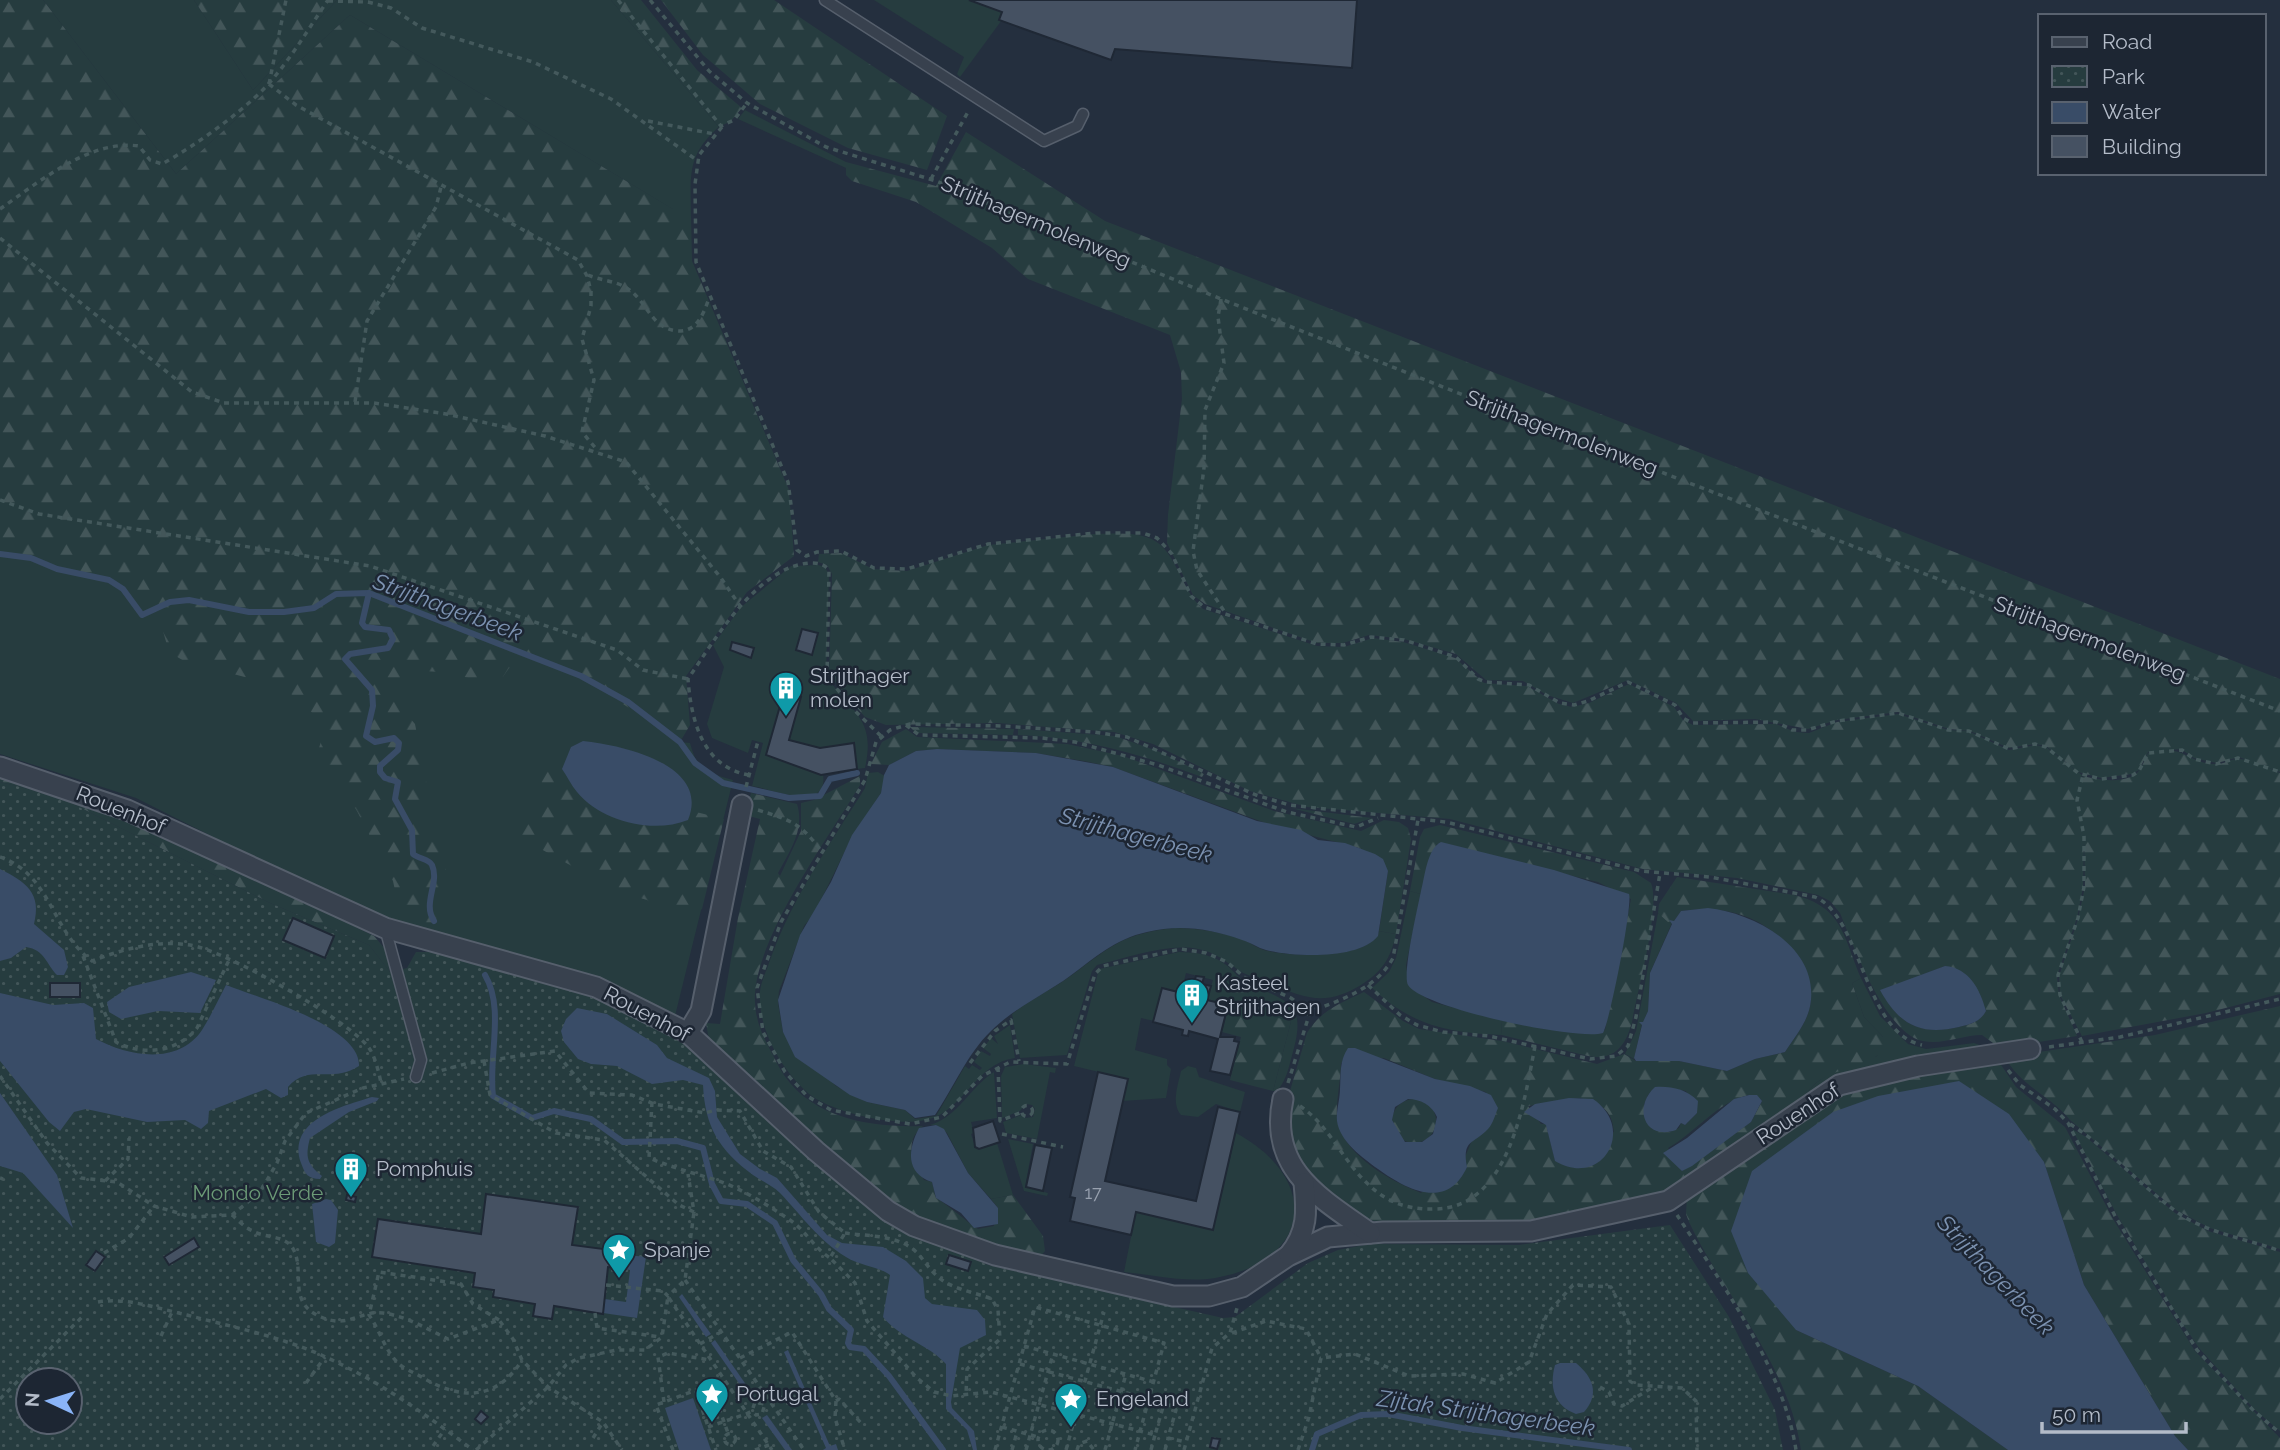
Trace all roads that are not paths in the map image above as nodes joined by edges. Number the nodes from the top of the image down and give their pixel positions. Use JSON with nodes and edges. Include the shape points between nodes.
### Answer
{"nodes":[{"id":1,"x":825,"y":0,"type":"edge"},
{"id":2,"x":1083,"y":114,"type":"dead end"},
{"id":3,"x":0,"y":767,"type":"edge"},
{"id":4,"x":742,"y":805,"type":"road end"},
{"id":5,"x":385,"y":928,"type":"junction"},
{"id":6,"x":688,"y":1032,"type":"junction"},
{"id":7,"x":2030,"y":1049,"type":"road end"},
{"id":8,"x":416,"y":1077,"type":"road end"},
{"id":9,"x":1283,"y":1100,"type":"road end"},
{"id":10,"x":1304,"y":1182,"type":"junction"},
{"id":11,"x":1370,"y":1233,"type":"junction"},
{"id":12,"x":1288,"y":1256,"type":"junction"}],
"edges":[{"from":1,"to":2,"type":"lane","via":[[1044,141],[1077,126]]},
{"from":3,"to":5,"type":"street","name":"Rouenhof","via":[[127,810]]},
{"from":4,"to":6,"type":"street","via":[[701,1011]]},
{"from":5,"to":6,"type":"street","name":"Rouenhof","via":[[596,987]]},
{"from":5,"to":8,"type":"lane","via":[[421,1060]]},
{"from":6,"to":12,"type":"street","name":"Rouenhof","via":[[816,1151],[888,1211],[914,1226],[995,1255],[1173,1296],[1209,1296],[1242,1287]]},
{"from":7,"to":11,"type":"street","name":"Rouenhof","via":[[1917,1066],[1839,1085],[1668,1201],[1531,1231]]},
{"from":9,"to":10,"type":"street","via":[[1280,1138],[1284,1153]]},
{"from":10,"to":11,"type":"street"},
{"from":10,"to":12,"type":"street","name":"Rouenhof","via":[[1306,1226]]},
{"from":11,"to":12,"type":"street","name":"Rouenhof","via":[[1328,1237]]}]}
